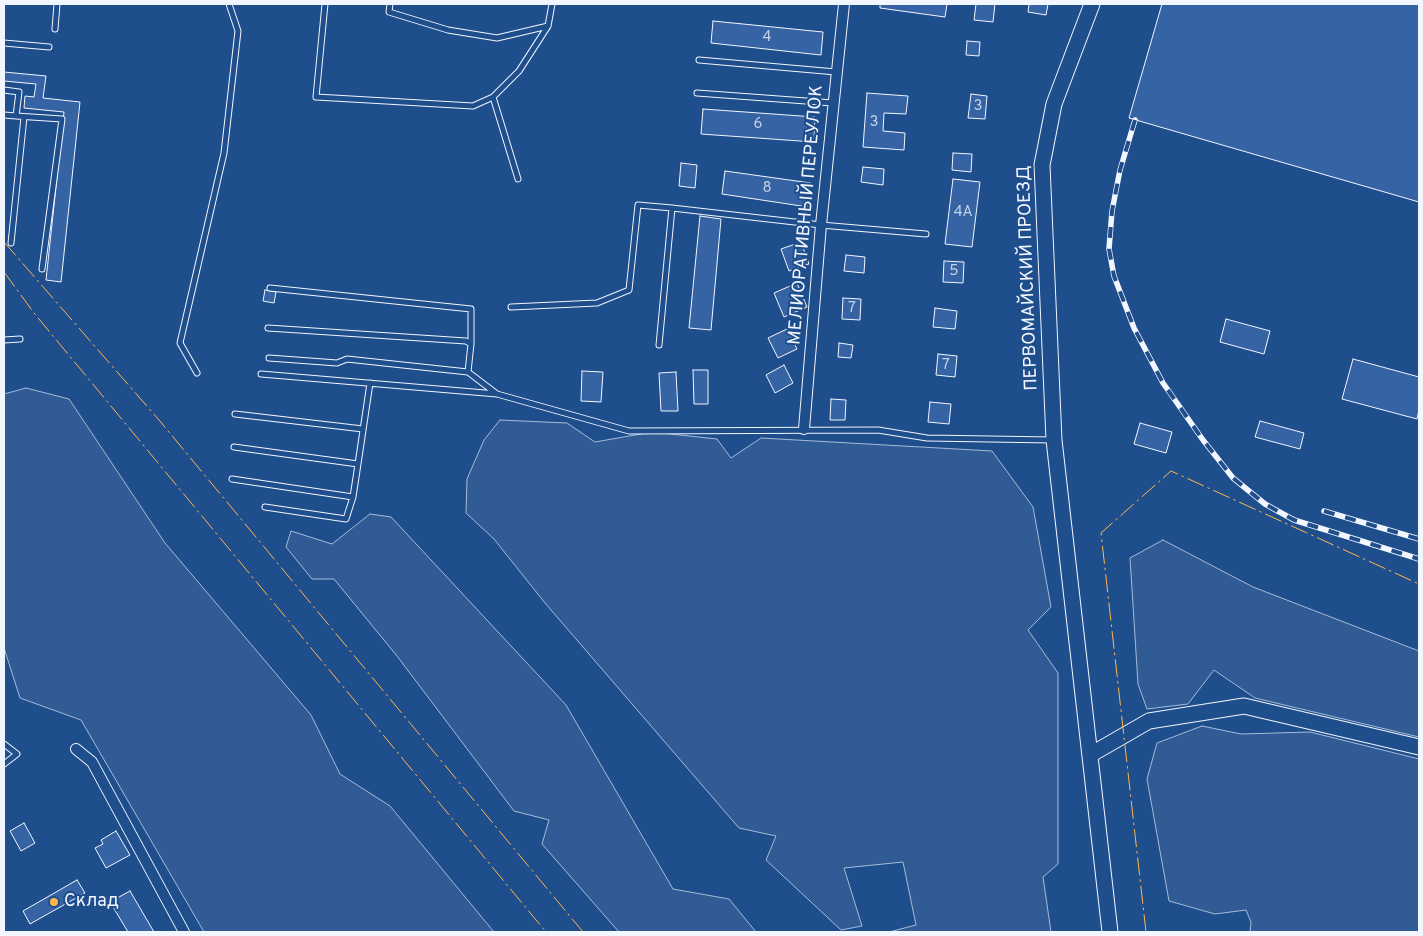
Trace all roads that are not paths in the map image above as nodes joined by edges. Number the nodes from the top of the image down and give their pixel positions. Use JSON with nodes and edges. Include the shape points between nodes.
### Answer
{"nodes":[{"id":1,"x":57,"y":4,"type":"edge"},
{"id":2,"x":229,"y":4,"type":"edge"},
{"id":3,"x":325,"y":4,"type":"edge"},
{"id":4,"x":390,"y":4,"type":"edge"},
{"id":5,"x":552,"y":4,"type":"edge"},
{"id":6,"x":844,"y":4,"type":"edge"},
{"id":7,"x":1092,"y":4,"type":"edge"},
{"id":8,"x":548,"y":26,"type":"junction"},
{"id":9,"x":55,"y":29,"type":"dead end"},
{"id":10,"x":4,"y":43,"type":"edge"},
{"id":11,"x":49,"y":47,"type":"dead end"},
{"id":12,"x":699,"y":60,"type":"dead end"},
{"id":13,"x":836,"y":72,"type":"junction"},
{"id":14,"x":4,"y":90,"type":"edge"},
{"id":15,"x":697,"y":93,"type":"dead end"},
{"id":16,"x":493,"y":97,"type":"junction"},
{"id":17,"x":832,"y":104,"type":"junction"},
{"id":18,"x":4,"y":115,"type":"edge"},
{"id":19,"x":16,"y":116,"type":"junction"},
{"id":20,"x":24,"y":116,"type":"junction"},
{"id":21,"x":518,"y":179,"type":"dead end"},
{"id":22,"x":672,"y":208,"type":"junction"},
{"id":23,"x":821,"y":225,"type":"junction"},
{"id":24,"x":926,"y":234,"type":"dead end"},
{"id":25,"x":11,"y":243,"type":"dead end"},
{"id":26,"x":42,"y":269,"type":"dead end"},
{"id":27,"x":270,"y":288,"type":"dead end"},
{"id":28,"x":512,"y":307,"type":"dead end"},
{"id":29,"x":268,"y":328,"type":"dead end"},
{"id":30,"x":20,"y":339,"type":"dead end"},
{"id":31,"x":4,"y":340,"type":"edge"},
{"id":32,"x":471,"y":344,"type":"junction"},
{"id":33,"x":659,"y":344,"type":"dead end"},
{"id":34,"x":269,"y":358,"type":"dead end"},
{"id":35,"x":468,"y":372,"type":"junction"},
{"id":36,"x":197,"y":373,"type":"dead end"},
{"id":37,"x":261,"y":374,"type":"dead end"},
{"id":38,"x":370,"y":383,"type":"junction"},
{"id":39,"x":497,"y":394,"type":"junction"},
{"id":40,"x":234,"y":414,"type":"dead end"},
{"id":41,"x":804,"y":429,"type":"junction"},
{"id":42,"x":363,"y":430,"type":"junction"},
{"id":43,"x":1054,"y":440,"type":"junction"},
{"id":44,"x":234,"y":447,"type":"dead end"},
{"id":45,"x":358,"y":464,"type":"junction"},
{"id":46,"x":232,"y":479,"type":"dead end"},
{"id":47,"x":353,"y":497,"type":"junction"},
{"id":48,"x":265,"y":507,"type":"dead end"},
{"id":49,"x":4,"y":744,"type":"edge"},
{"id":50,"x":1419,"y":747,"type":"edge"},
{"id":51,"x":76,"y":749,"type":"dead end"},
{"id":52,"x":1090,"y":755,"type":"junction"},
{"id":53,"x":4,"y":764,"type":"edge"},
{"id":54,"x":184,"y":932,"type":"edge"},
{"id":55,"x":1110,"y":932,"type":"edge"}],
"edges":[{"from":1,"to":9,"type":"lane"},
{"from":2,"to":36,"type":"lane","via":[[238,31],[224,153],[180,343]]},
{"from":3,"to":16,"type":"lane","via":[[316,97],[473,106]]},
{"from":4,"to":8,"type":"lane","via":[[390,12],[448,30],[497,38]]},
{"from":5,"to":8,"type":"lane"},
{"from":6,"to":13,"type":"street","name":"МЕЛИОРАТИВНЫЙ ПЕРЕУЛОК"},
{"from":7,"to":43,"type":"main road","name":"ПЕРВОМАЙСКИЙ ПРОЕЗД","via":[[1054,104],[1042,165]]},
{"from":8,"to":16,"type":"lane","via":[[519,71]]},
{"from":10,"to":11,"type":"lane"},
{"from":12,"to":13,"type":"lane"},
{"from":13,"to":17,"type":"street","name":"МЕЛИОРАТИВНЫЙ ПЕРЕУЛОК"},
{"from":14,"to":19,"type":"lane","via":[[20,92]]},
{"from":15,"to":17,"type":"lane"},
{"from":16,"to":21,"type":"lane"},
{"from":17,"to":23,"type":"street","name":"МЕЛИОРАТИВНЫЙ ПЕРЕУЛОК"},
{"from":18,"to":19,"type":"lane"},
{"from":19,"to":20,"type":"lane"},
{"from":20,"to":25,"type":"lane"},
{"from":20,"to":26,"type":"lane","via":[[62,119]]},
{"from":22,"to":23,"type":"lane"},
{"from":22,"to":28,"type":"lane","via":[[638,205],[629,290],[597,303]]},
{"from":22,"to":33,"type":"lane"},
{"from":23,"to":24,"type":"lane"},
{"from":23,"to":41,"type":"street","name":"МЕЛИОРАТИВНЫЙ ПЕРЕУЛОК"},
{"from":27,"to":32,"type":"lane","via":[[471,309]]},
{"from":29,"to":32,"type":"lane","via":[[466,340]]},
{"from":30,"to":31,"type":"lane"},
{"from":32,"to":35,"type":"lane"},
{"from":34,"to":35,"type":"lane","via":[[337,363],[347,359]]},
{"from":35,"to":39,"type":"lane"},
{"from":37,"to":38,"type":"lane"},
{"from":38,"to":39,"type":"lane"},
{"from":38,"to":42,"type":"lane"},
{"from":39,"to":41,"type":"lane","via":[[629,431]]},
{"from":40,"to":42,"type":"lane"},
{"from":41,"to":43,"type":"lane","via":[[878,430],[927,438]]},
{"from":42,"to":45,"type":"lane"},
{"from":43,"to":52,"type":"main road","name":"ПЕРВОМАЙСКИЙ ПРОЕЗД"},
{"from":44,"to":45,"type":"lane"},
{"from":45,"to":47,"type":"lane"},
{"from":46,"to":47,"type":"lane"},
{"from":47,"to":48,"type":"lane","via":[[346,519]]},
{"from":49,"to":53,"type":"lane","via":[[17,754]]},
{"from":50,"to":52,"type":"main road","via":[[1244,706],[1148,722]]},
{"from":51,"to":54,"type":"street","via":[[92,762]]},
{"from":52,"to":55,"type":"main road","name":"ПЕРВОМАЙСКИЙ ПРОЕЗД"}]}
